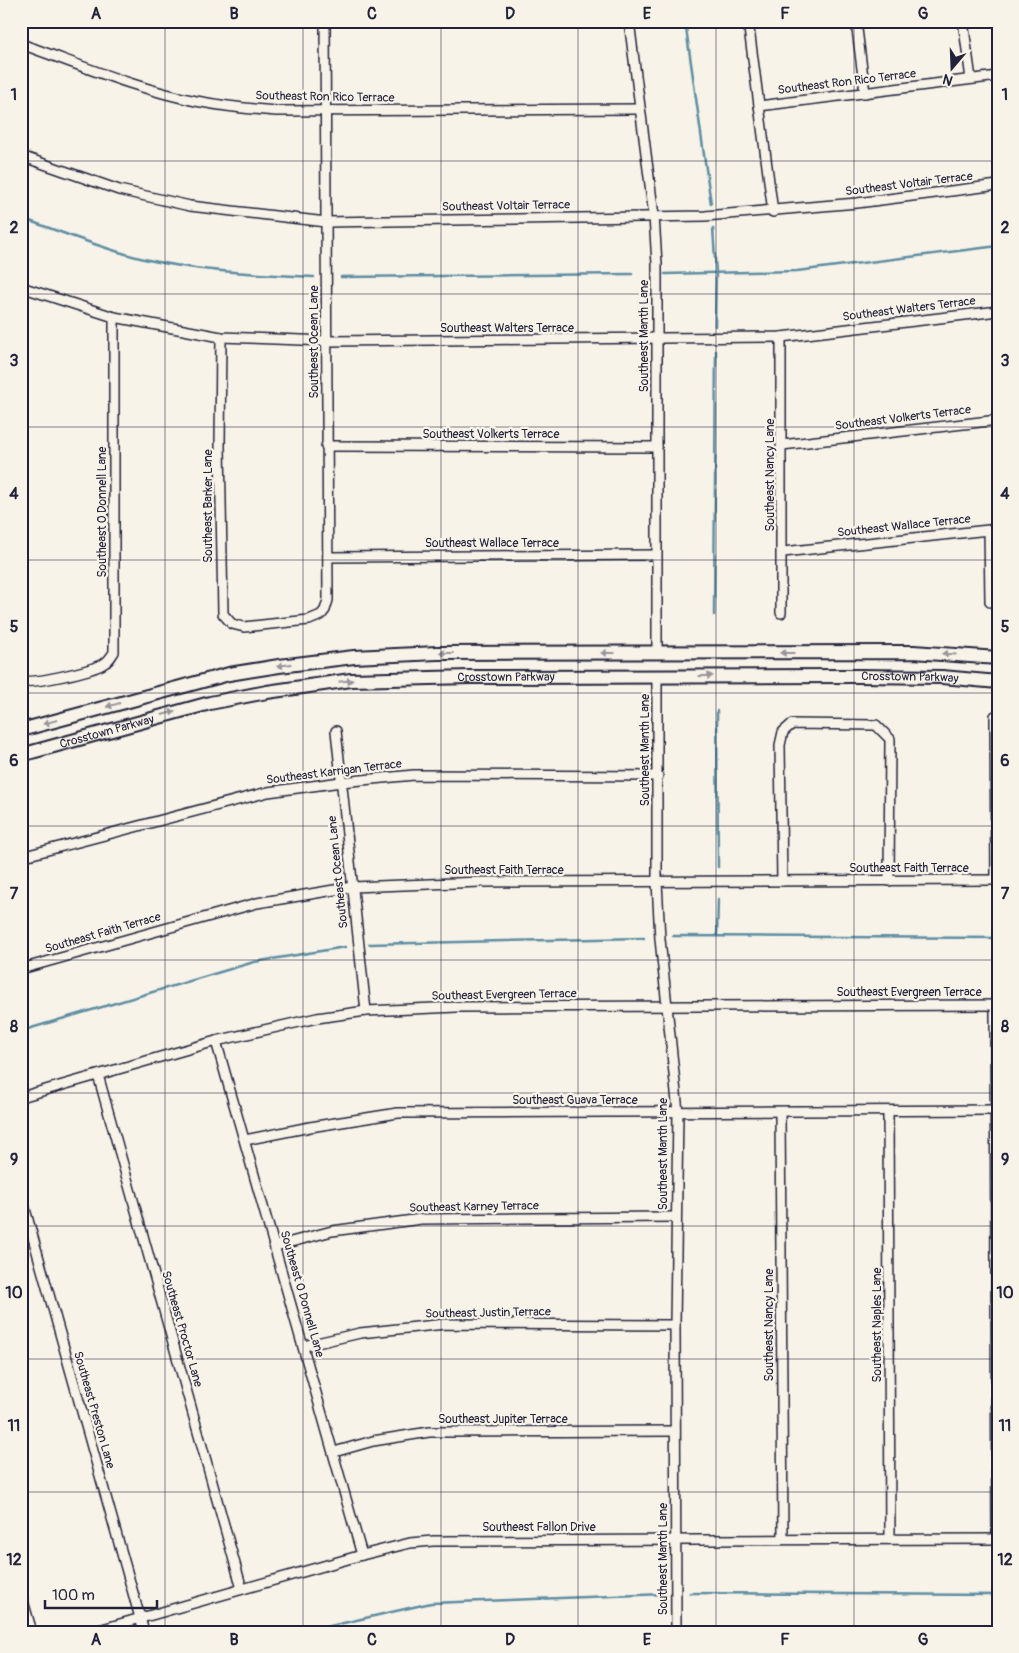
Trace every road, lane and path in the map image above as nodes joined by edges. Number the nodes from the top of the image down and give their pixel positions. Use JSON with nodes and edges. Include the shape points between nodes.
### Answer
{"nodes":[{"id":1,"x":325,"y":21,"type":"edge"},
{"id":2,"x":629,"y":21,"type":"edge"},
{"id":3,"x":748,"y":21,"type":"edge"},
{"id":4,"x":856,"y":21,"type":"edge"},
{"id":5,"x":963,"y":21,"type":"edge"},
{"id":6,"x":21,"y":44,"type":"edge"},
{"id":7,"x":998,"y":76,"type":"edge"},
{"id":8,"x":971,"y":79,"type":"junction"},
{"id":9,"x":864,"y":93,"type":"junction"},
{"id":10,"x":759,"y":106,"type":"junction"},
{"id":11,"x":639,"y":109,"type":"junction"},
{"id":12,"x":326,"y":110,"type":"junction"},
{"id":13,"x":21,"y":156,"type":"edge"},
{"id":14,"x":998,"y":185,"type":"edge"},
{"id":15,"x":773,"y":212,"type":"junction"},
{"id":16,"x":654,"y":216,"type":"junction"},
{"id":17,"x":326,"y":222,"type":"junction"},
{"id":18,"x":21,"y":287,"type":"edge"},
{"id":19,"x":998,"y":311,"type":"edge"},
{"id":20,"x":114,"y":317,"type":"junction"},
{"id":21,"x":781,"y":336,"type":"junction"},
{"id":22,"x":221,"y":337,"type":"junction"},
{"id":23,"x":656,"y":340,"type":"junction"},
{"id":24,"x":328,"y":341,"type":"junction"},
{"id":25,"x":998,"y":420,"type":"edge"},
{"id":26,"x":782,"y":445,"type":"junction"},
{"id":27,"x":326,"y":446,"type":"junction"},
{"id":28,"x":657,"y":447,"type":"junction"},
{"id":29,"x":994,"y":529,"type":"edge"},
{"id":30,"x":783,"y":552,"type":"junction"},
{"id":31,"x":656,"y":555,"type":"junction"},
{"id":32,"x":328,"y":557,"type":"junction"},
{"id":33,"x":990,"y":602,"type":"dead end"},
{"id":34,"x":781,"y":613,"type":"dead end"},
{"id":35,"x":277,"y":623,"type":"joint"},
{"id":36,"x":657,"y":653,"type":"junction"},
{"id":37,"x":477,"y":654,"type":"junction"},
{"id":38,"x":998,"y":658,"type":"edge"},
{"id":39,"x":657,"y":676,"type":"junction"},
{"id":40,"x":470,"y":677,"type":"junction"},
{"id":41,"x":21,"y":682,"type":"edge"},
{"id":42,"x":998,"y":682,"type":"edge"},
{"id":43,"x":80,"y":714,"type":"junction"},
{"id":44,"x":995,"y":716,"type":"dead end"},
{"id":45,"x":21,"y":730,"type":"edge"},
{"id":46,"x":336,"y":731,"type":"dead end"},
{"id":47,"x":77,"y":739,"type":"junction"},
{"id":48,"x":21,"y":755,"type":"edge"},
{"id":49,"x":658,"y":776,"type":"junction"},
{"id":50,"x":341,"y":782,"type":"junction"},
{"id":51,"x":21,"y":857,"type":"edge"},
{"id":52,"x":997,"y":880,"type":"edge"},
{"id":53,"x":782,"y":881,"type":"junction"},
{"id":54,"x":889,"y":881,"type":"junction"},
{"id":55,"x":657,"y":882,"type":"junction"},
{"id":56,"x":352,"y":887,"type":"junction"},
{"id":57,"x":21,"y":969,"type":"edge"},
{"id":58,"x":996,"y":1005,"type":"edge"},
{"id":59,"x":668,"y":1006,"type":"junction"},
{"id":60,"x":366,"y":1011,"type":"junction"},
{"id":61,"x":216,"y":1041,"type":"junction"},
{"id":62,"x":98,"y":1075,"type":"junction"},
{"id":63,"x":21,"y":1097,"type":"edge"},
{"id":64,"x":996,"y":1110,"type":"junction"},
{"id":65,"x":678,"y":1112,"type":"junction"},
{"id":66,"x":780,"y":1112,"type":"junction"},
{"id":67,"x":888,"y":1112,"type":"junction"},
{"id":68,"x":245,"y":1140,"type":"junction"},
{"id":69,"x":21,"y":1195,"type":"edge"},
{"id":70,"x":675,"y":1217,"type":"junction"},
{"id":71,"x":276,"y":1246,"type":"junction"},
{"id":72,"x":675,"y":1325,"type":"junction"},
{"id":73,"x":304,"y":1346,"type":"junction"},
{"id":74,"x":675,"y":1431,"type":"junction"},
{"id":75,"x":334,"y":1452,"type":"junction"},
{"id":76,"x":783,"y":1538,"type":"junction"},
{"id":77,"x":890,"y":1538,"type":"junction"},
{"id":78,"x":997,"y":1539,"type":"edge"},
{"id":79,"x":677,"y":1540,"type":"junction"},
{"id":80,"x":362,"y":1555,"type":"junction"},
{"id":81,"x":242,"y":1589,"type":"junction"},
{"id":82,"x":21,"y":1594,"type":"edge"},
{"id":83,"x":140,"y":1618,"type":"junction"},
{"id":84,"x":32,"y":1632,"type":"edge"},
{"id":85,"x":92,"y":1632,"type":"edge"},
{"id":86,"x":144,"y":1632,"type":"edge"},
{"id":87,"x":676,"y":1632,"type":"edge"}],
"edges":[{"from":1,"to":12,"type":"street","name":"Southeast Ocean Lane"},
{"from":2,"to":11,"type":"street","name":"Southeast Manth Lane"},
{"from":3,"to":10,"type":"street"},
{"from":4,"to":9,"type":"street"},
{"from":5,"to":8,"type":"street"},
{"from":6,"to":12,"type":"street","name":"Southeast Ron Rico Terrace","via":[[194,101],[276,111]]},
{"from":7,"to":8,"type":"street","name":"Southeast Ron Rico Terrace"},
{"from":8,"to":9,"type":"street","name":"Southeast Ron Rico Terrace"},
{"from":9,"to":10,"type":"street","name":"Southeast Ron Rico Terrace"},
{"from":10,"to":15,"type":"street"},
{"from":11,"to":12,"type":"street","name":"Southeast Ron Rico Terrace"},
{"from":11,"to":16,"type":"street","name":"Southeast Manth Lane"},
{"from":12,"to":17,"type":"street","name":"Southeast Ocean Lane"},
{"from":13,"to":17,"type":"street","name":"Southeast Voltair Terrace","via":[[120,190],[190,206]]},
{"from":14,"to":15,"type":"street","name":"Southeast Voltair Terrace"},
{"from":15,"to":16,"type":"street","name":"Southeast Voltair Terrace"},
{"from":16,"to":17,"type":"street","name":"Southeast Voltair Terrace"},
{"from":16,"to":23,"type":"street","name":"Southeast Manth Lane"},
{"from":17,"to":24,"type":"street","name":"Southeast Ocean Lane"},
{"from":18,"to":20,"type":"street","name":"Southeast Walters Terrace"},
{"from":19,"to":21,"type":"street","name":"Southeast Walters Terrace"},
{"from":20,"to":22,"type":"street","name":"Southeast Walters Terrace"},
{"from":20,"to":41,"type":"street","name":"Southeast O Donnell Lane","via":[[115,646],[112,656],[104,664],[34,682]]},
{"from":21,"to":23,"type":"street","name":"Southeast Walters Terrace"},
{"from":21,"to":26,"type":"street","name":"Southeast Nancy Lane"},
{"from":22,"to":24,"type":"street","name":"Southeast Walters Terrace"},
{"from":22,"to":35,"type":"street","name":"Southeast Barker Lane","via":[[221,608],[226,620],[238,627]]},
{"from":23,"to":24,"type":"street","name":"Southeast Walters Terrace"},
{"from":23,"to":28,"type":"street","name":"Southeast Manth Lane"},
{"from":24,"to":27,"type":"street","name":"Southeast Ocean Lane"},
{"from":25,"to":26,"type":"street","name":"Southeast Volkerts Terrace"},
{"from":26,"to":30,"type":"street","name":"Southeast Nancy Lane"},
{"from":27,"to":28,"type":"street","name":"Southeast Volkerts Terrace"},
{"from":27,"to":32,"type":"street","name":"Southeast Ocean Lane"},
{"from":28,"to":31,"type":"street","name":"Southeast Manth Lane"},
{"from":29,"to":30,"type":"street","name":"Southeast Wallace Terrace"},
{"from":29,"to":33,"type":"street"},
{"from":30,"to":34,"type":"street","name":"Southeast Nancy Lane"},
{"from":31,"to":32,"type":"street","name":"Southeast Wallace Terrace"},
{"from":31,"to":36,"type":"street","name":"Southeast Manth Lane"},
{"from":32,"to":35,"type":"street","name":"Southeast Ocean Lane","via":[[325,610],[316,618]]},
{"from":36,"to":37,"type":"main road","name":"Crosstown Parkway","one_way":true},
{"from":38,"to":36,"type":"main road","name":"Crosstown Parkway","one_way":true,"via":[[913,652]]},
{"from":37,"to":40,"type":"main road","via":[[479,668]]},
{"from":37,"to":43,"type":"main road","name":"Crosstown Parkway","one_way":true,"via":[[376,655],[279,666],[206,680]]},
{"from":39,"to":40,"type":"main road","name":"Crosstown Parkway"},
{"from":39,"to":42,"type":"main road","name":"Crosstown Parkway","one_way":true,"via":[[920,676]]},
{"from":39,"to":49,"type":"street","name":"Southeast Manth Lane"},
{"from":47,"to":40,"type":"main road","name":"Crosstown Parkway","one_way":true,"via":[[210,703],[267,692],[351,680]]},
{"from":43,"to":45,"type":"main road","name":"Crosstown Parkway","one_way":true},
{"from":43,"to":47,"type":"main road","via":[[72,729]]},
{"from":44,"to":52,"type":"street"},
{"from":46,"to":50,"type":"street","name":"Southeast Ocean Lane"},
{"from":47,"to":48,"type":"main road","name":"Crosstown Parkway"},
{"from":49,"to":50,"type":"street","name":"Southeast Karrigan Terrace","via":[[414,775]]},
{"from":49,"to":55,"type":"street","name":"Southeast Manth Lane"},
{"from":50,"to":51,"type":"street","name":"Southeast Karrigan Terrace","via":[[268,792]]},
{"from":50,"to":56,"type":"street","name":"Southeast Ocean Lane"},
{"from":52,"to":54,"type":"street","name":"Southeast Faith Terrace"},
{"from":53,"to":54,"type":"street","name":"Southeast Faith Terrace"},
{"from":53,"to":54,"type":"street","via":[[780,745],[782,732],[792,724],[876,725],[890,739]]},
{"from":53,"to":55,"type":"street","name":"Southeast Faith Terrace"},
{"from":55,"to":56,"type":"street","name":"Southeast Faith Terrace","via":[[471,882]]},
{"from":55,"to":59,"type":"street","name":"Southeast Manth Lane"},
{"from":56,"to":57,"type":"street","name":"Southeast Faith Terrace","via":[[257,903]]},
{"from":56,"to":60,"type":"street","name":"Southeast Ocean Lane"},
{"from":58,"to":59,"type":"street","name":"Southeast Evergreen Terrace"},
{"from":58,"to":64,"type":"street"},
{"from":59,"to":60,"type":"street","name":"Southeast Evergreen Terrace"},
{"from":59,"to":65,"type":"street","name":"Southeast Manth Lane"},
{"from":60,"to":61,"type":"street","name":"Southeast Evergreen Terrace","via":[[317,1018]]},
{"from":61,"to":62,"type":"street","name":"Southeast Evergreen Terrace"},
{"from":61,"to":68,"type":"street","name":"Southeast O Donnell Lane"},
{"from":62,"to":63,"type":"street","name":"Southeast Evergreen Terrace"},
{"from":62,"to":81,"type":"street","name":"Southeast Proctor Lane"},
{"from":64,"to":67,"type":"street","name":"Southeast Guava Terrace"},
{"from":64,"to":78,"type":"street"},
{"from":65,"to":66,"type":"street","name":"Southeast Guava Terrace"},
{"from":65,"to":68,"type":"street","name":"Southeast Guava Terrace","via":[[398,1113]]},
{"from":65,"to":70,"type":"street","name":"Southeast Manth Lane"},
{"from":66,"to":67,"type":"street","name":"Southeast Guava Terrace"},
{"from":66,"to":76,"type":"street","name":"Southeast Nancy Lane"},
{"from":67,"to":77,"type":"street","name":"Southeast Naples Lane"},
{"from":68,"to":71,"type":"street","name":"Southeast O Donnell Lane"},
{"from":69,"to":83,"type":"street","name":"Southeast Preston Lane"},
{"from":70,"to":71,"type":"street","name":"Southeast Karney Terrace","via":[[421,1219],[332,1231]]},
{"from":70,"to":72,"type":"street","name":"Southeast Manth Lane"},
{"from":71,"to":73,"type":"street","name":"Southeast O Donnell Lane"},
{"from":72,"to":73,"type":"street","name":"Southeast Justin Terrace","via":[[445,1324],[360,1333]]},
{"from":72,"to":74,"type":"street","name":"Southeast Manth Lane"},
{"from":73,"to":75,"type":"street","name":"Southeast O Donnell Lane"},
{"from":74,"to":75,"type":"street","name":"Southeast Jupiter Terrace","via":[[430,1432],[373,1441]]},
{"from":74,"to":79,"type":"street","name":"Southeast Manth Lane"},
{"from":75,"to":80,"type":"street","name":"Southeast O Donnell Lane"},
{"from":76,"to":77,"type":"street","name":"Southeast Fallon Drive"},
{"from":76,"to":79,"type":"street","name":"Southeast Fallon Drive"},
{"from":77,"to":78,"type":"street","name":"Southeast Fallon Drive"},
{"from":79,"to":80,"type":"street","name":"Southeast Fallon Drive","via":[[433,1541]]},
{"from":79,"to":87,"type":"street","name":"Southeast Manth Lane"},
{"from":80,"to":81,"type":"street","name":"Southeast Fallon Drive"},
{"from":81,"to":83,"type":"street","name":"Southeast Fallon Drive"},
{"from":82,"to":84,"type":"street"},
{"from":83,"to":85,"type":"street","name":"Southeast Fallon Drive"},
{"from":83,"to":86,"type":"street","name":"Southeast Preston Lane"}]}
